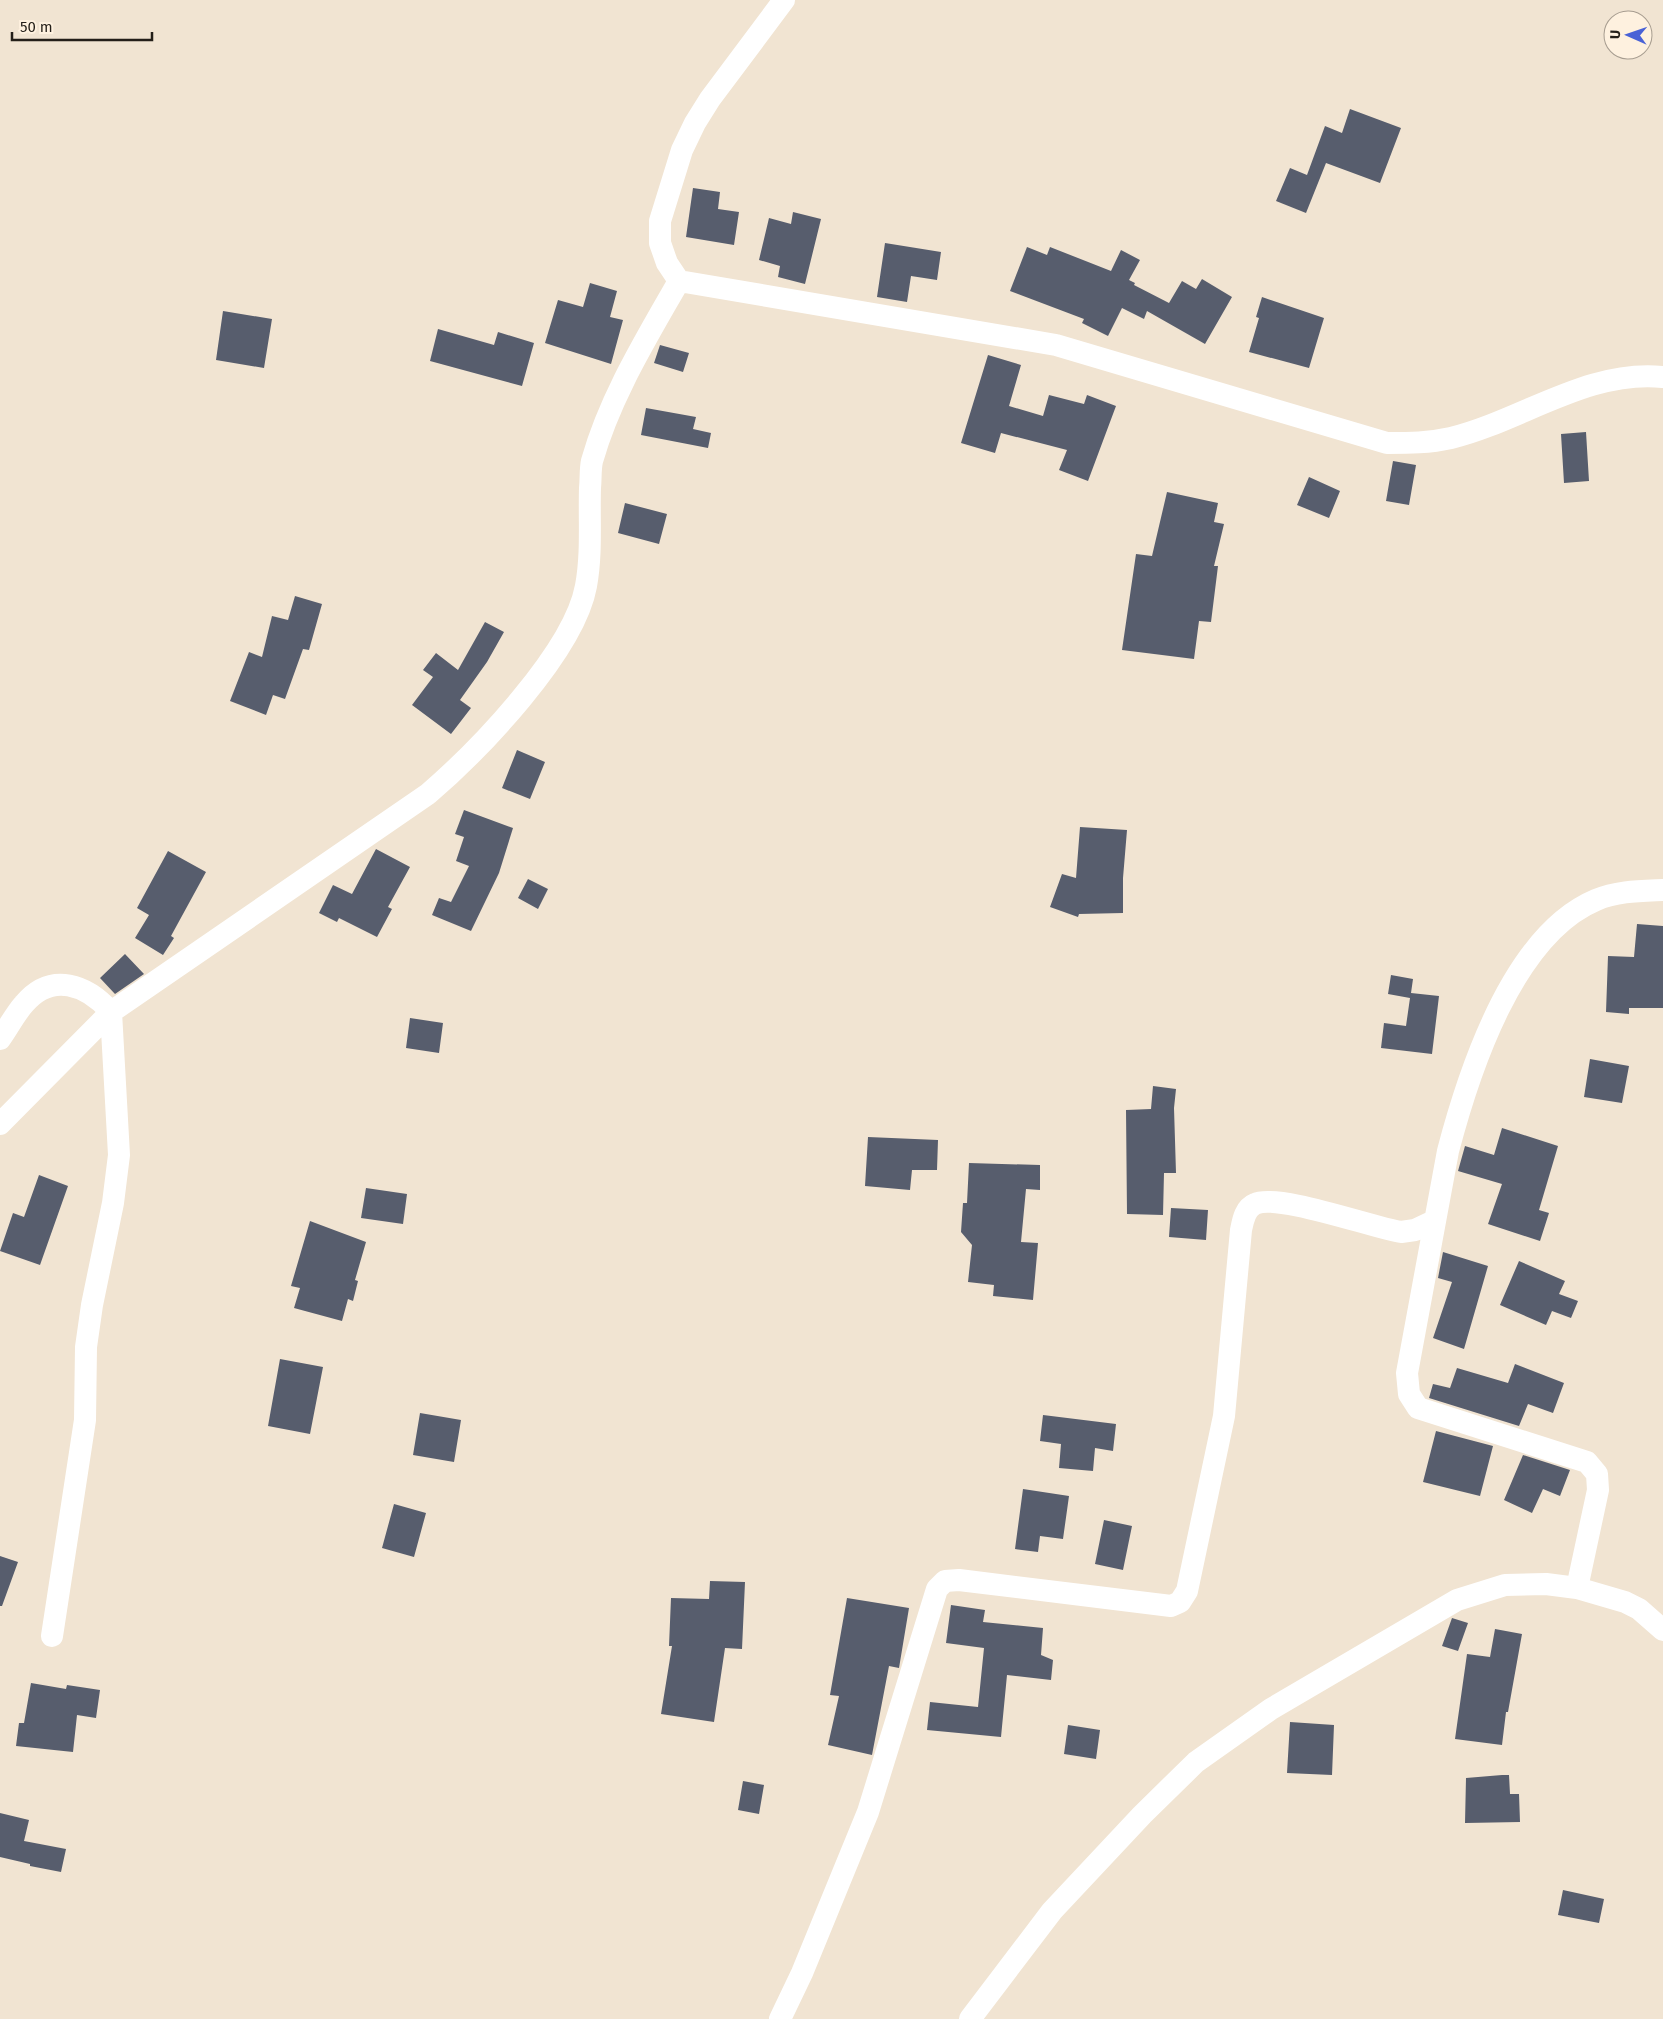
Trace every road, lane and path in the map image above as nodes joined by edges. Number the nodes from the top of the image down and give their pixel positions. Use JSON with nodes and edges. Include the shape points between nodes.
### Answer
{"nodes":[{"id":1,"x":784,"y":0,"type":"edge"},
{"id":2,"x":679,"y":281,"type":"junction"},
{"id":3,"x":1663,"y":377,"type":"edge"},
{"id":4,"x":1663,"y":890,"type":"edge"},
{"id":5,"x":111,"y":1012,"type":"junction"},
{"id":6,"x":0,"y":1039,"type":"edge"},
{"id":7,"x":0,"y":1124,"type":"edge"},
{"id":8,"x":1434,"y":1221,"type":"junction"},
{"id":9,"x":1577,"y":1588,"type":"junction"},
{"id":10,"x":1663,"y":1630,"type":"edge"},
{"id":11,"x":52,"y":1636,"type":"dead end"},
{"id":12,"x":780,"y":2019,"type":"edge"},
{"id":13,"x":970,"y":2019,"type":"edge"}],
"edges":[{"from":1,"to":2,"type":"street","via":[[710,99],[682,150],[660,221],[660,243],[667,263]]},
{"from":2,"to":3,"type":"street","via":[[1056,345],[1386,443],[1422,443],[1453,437],[1596,385],[1628,378]]},
{"from":2,"to":5,"type":"street","via":[[607,416],[592,464],[591,558],[586,588],[576,617],[549,662],[496,728],[457,770],[428,794]]},
{"from":4,"to":8,"type":"street","via":[[1621,892],[1576,911],[1556,926],[1519,972],[1465,1089]]},
{"from":5,"to":6,"type":"street","via":[[87,991],[62,985],[49,987],[37,992],[24,1004]]},
{"from":5,"to":7,"type":"street"},
{"from":5,"to":11,"type":"street","via":[[119,1155],[87,1338],[85,1420]]},
{"from":8,"to":9,"type":"street","via":[[1407,1373],[1409,1394],[1418,1408],[1587,1462],[1598,1474],[1598,1490]]},
{"from":8,"to":12,"type":"street","via":[[1415,1230],[1401,1232],[1265,1200],[1252,1205],[1244,1215],[1224,1416],[1187,1591],[1180,1602],[1171,1606],[959,1580],[945,1581],[937,1590],[868,1812]]},
{"from":9,"to":10,"type":"street","via":[[1625,1602],[1639,1609]]},
{"from":9,"to":13,"type":"street","via":[[1546,1584],[1505,1585],[1457,1600],[1271,1709],[1196,1762],[1052,1911]]}]}
